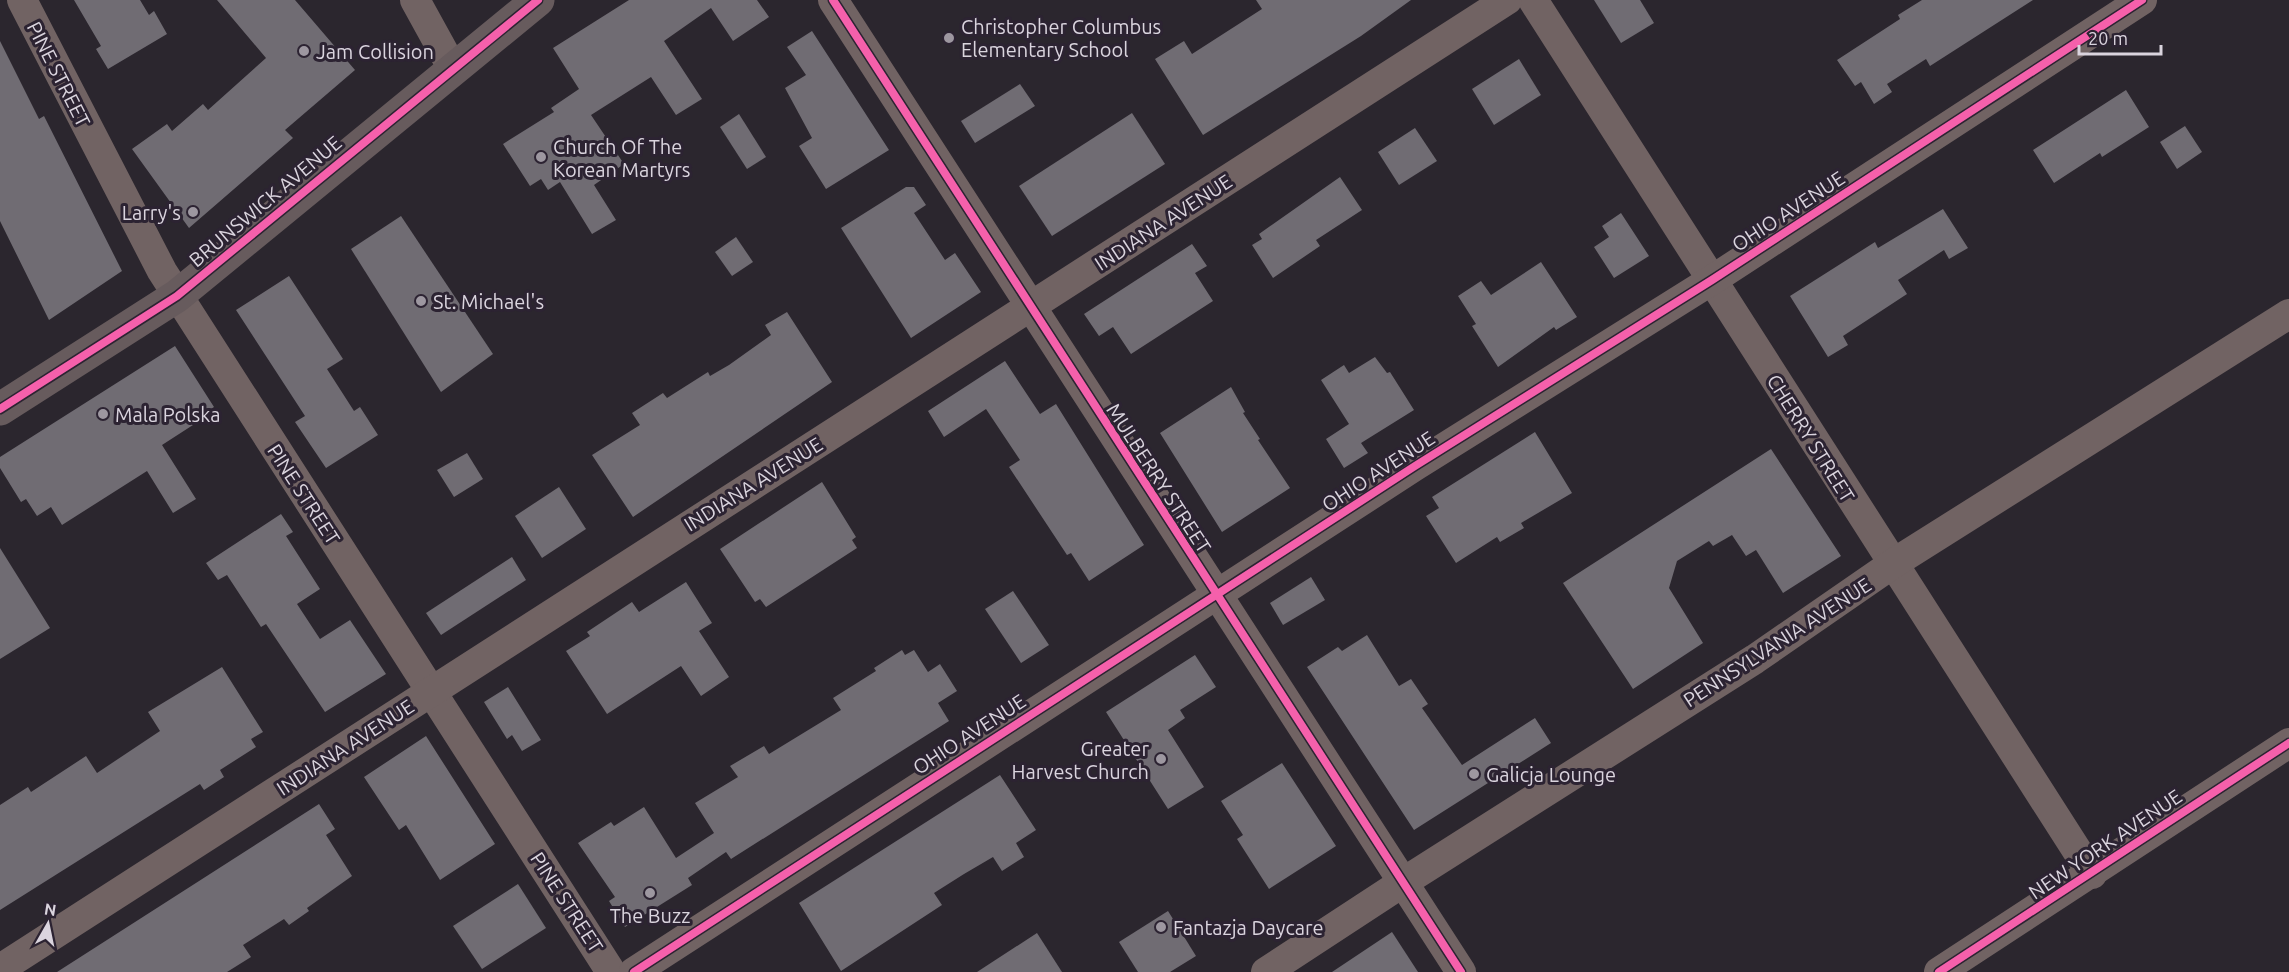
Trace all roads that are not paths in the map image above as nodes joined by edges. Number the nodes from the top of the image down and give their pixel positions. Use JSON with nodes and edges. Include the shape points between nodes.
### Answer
{"nodes":[{"id":1,"x":22,"y":0,"type":"edge"},
{"id":2,"x":415,"y":0,"type":"edge"},
{"id":3,"x":538,"y":0,"type":"edge"},
{"id":4,"x":833,"y":0,"type":"edge"},
{"id":5,"x":1507,"y":0,"type":"edge"},
{"id":6,"x":1533,"y":0,"type":"edge"},
{"id":7,"x":2142,"y":0,"type":"edge"},
{"id":8,"x":453,"y":69,"type":"junction"},
{"id":9,"x":1712,"y":280,"type":"junction"},
{"id":10,"x":177,"y":296,"type":"junction"},
{"id":11,"x":1029,"y":308,"type":"junction"},
{"id":12,"x":2289,"y":314,"type":"edge"},
{"id":13,"x":0,"y":409,"type":"edge"},
{"id":14,"x":1894,"y":563,"type":"junction"},
{"id":15,"x":1216,"y":595,"type":"junction"},
{"id":16,"x":430,"y":692,"type":"junction"},
{"id":17,"x":2289,"y":743,"type":"edge"},
{"id":18,"x":2092,"y":874,"type":"junction"},
{"id":19,"x":1401,"y":883,"type":"junction"},
{"id":20,"x":0,"y":969,"type":"edge"},
{"id":21,"x":611,"y":972,"type":"edge"},
{"id":22,"x":634,"y":972,"type":"edge"},
{"id":23,"x":1266,"y":972,"type":"edge"},
{"id":24,"x":1461,"y":972,"type":"edge"},
{"id":25,"x":1939,"y":972,"type":"edge"}],
"edges":[{"from":1,"to":10,"type":"street","name":"PINE STREET"},
{"from":2,"to":8,"type":"street"},
{"from":3,"to":8,"type":"main road","name":"BRUNSWICK AVENUE"},
{"from":4,"to":11,"type":"street","name":"MULBERRY STREET"},
{"from":5,"to":11,"type":"street","name":"INDIANA AVENUE"},
{"from":6,"to":9,"type":"street","name":"CHERRY STREET"},
{"from":7,"to":9,"type":"street","name":"OHIO AVENUE"},
{"from":8,"to":10,"type":"main road","name":"BRUNSWICK AVENUE"},
{"from":9,"to":14,"type":"street","name":"CHERRY STREET"},
{"from":9,"to":15,"type":"street","name":"OHIO AVENUE"},
{"from":10,"to":13,"type":"main road","name":"BRUNSWICK AVENUE"},
{"from":10,"to":16,"type":"street","name":"PINE STREET"},
{"from":11,"to":15,"type":"street","name":"MULBERRY STREET"},
{"from":11,"to":16,"type":"street","name":"INDIANA AVENUE"},
{"from":12,"to":14,"type":"street","name":"PENNSYLVANIA AVENUE"},
{"from":14,"to":18,"type":"street","name":"CHERRY STREET"},
{"from":14,"to":19,"type":"street","name":"PENNSYLVANIA AVENUE","via":[[1755,659]]},
{"from":15,"to":19,"type":"street","name":"MULBERRY STREET"},
{"from":15,"to":22,"type":"street","name":"OHIO AVENUE"},
{"from":16,"to":20,"type":"street","name":"INDIANA AVENUE"},
{"from":16,"to":21,"type":"street","name":"PINE STREET"},
{"from":17,"to":18,"type":"street","name":"NEW YORK AVENUE"},
{"from":18,"to":25,"type":"street","name":"NEW YORK AVENUE"},
{"from":19,"to":23,"type":"street","name":"PENNSYLVANIA AVENUE"},
{"from":19,"to":24,"type":"street","name":"MULBERRY STREET"}]}
